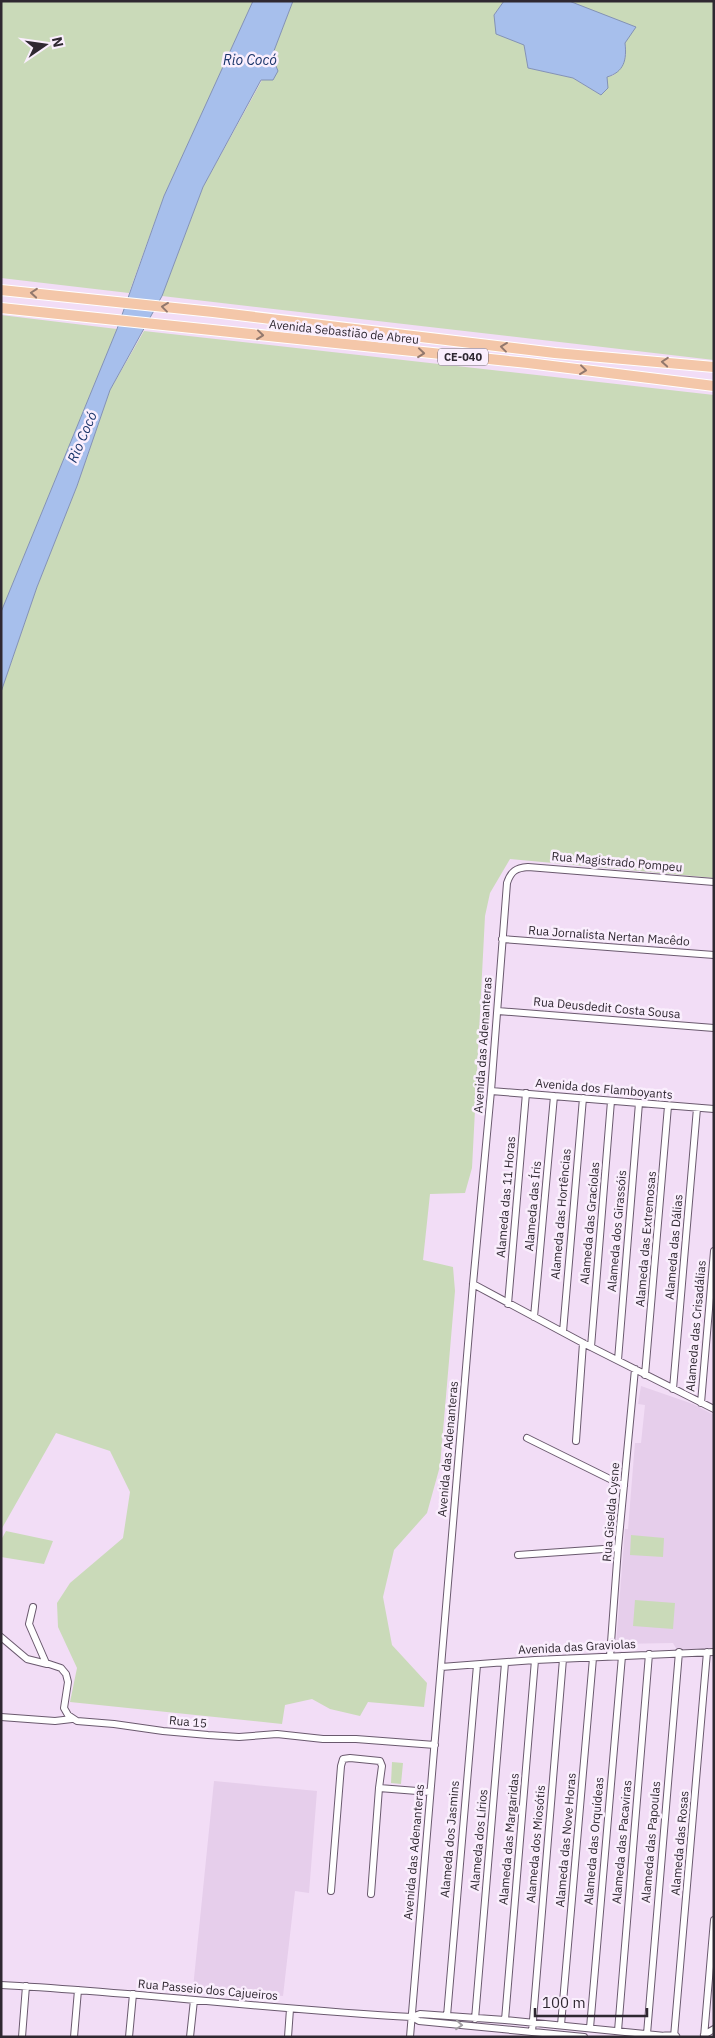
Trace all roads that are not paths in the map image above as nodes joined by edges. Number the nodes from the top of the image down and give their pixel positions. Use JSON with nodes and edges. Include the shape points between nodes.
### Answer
{"nodes":[{"id":1,"x":1,"y":290,"type":"edge"},
{"id":2,"x":1,"y":308,"type":"edge"},
{"id":3,"x":575,"y":355,"type":"junction"},
{"id":4,"x":636,"y":360,"type":"junction"},
{"id":5,"x":528,"y":363,"type":"junction"},
{"id":6,"x":714,"y":367,"type":"edge"},
{"id":7,"x":604,"y":372,"type":"junction"},
{"id":8,"x":714,"y":386,"type":"edge"},
{"id":9,"x":518,"y":868,"type":"joint"},
{"id":10,"x":714,"y":882,"type":"edge"},
{"id":11,"x":502,"y":939,"type":"junction"},
{"id":12,"x":714,"y":955,"type":"edge"},
{"id":13,"x":498,"y":1011,"type":"junction"},
{"id":14,"x":714,"y":1028,"type":"edge"},
{"id":15,"x":492,"y":1091,"type":"junction"},
{"id":16,"x":526,"y":1093,"type":"junction"},
{"id":17,"x":554,"y":1096,"type":"junction"},
{"id":18,"x":583,"y":1098,"type":"junction"},
{"id":19,"x":611,"y":1101,"type":"junction"},
{"id":20,"x":639,"y":1103,"type":"junction"},
{"id":21,"x":668,"y":1106,"type":"junction"},
{"id":22,"x":697,"y":1108,"type":"junction"},
{"id":23,"x":714,"y":1109,"type":"edge"},
{"id":24,"x":714,"y":1251,"type":"edge"},
{"id":25,"x":473,"y":1284,"type":"junction"},
{"id":26,"x":508,"y":1304,"type":"junction"},
{"id":27,"x":534,"y":1317,"type":"junction"},
{"id":28,"x":563,"y":1332,"type":"junction"},
{"id":29,"x":583,"y":1343,"type":"junction"},
{"id":30,"x":591,"y":1347,"type":"junction"},
{"id":31,"x":618,"y":1360,"type":"junction"},
{"id":32,"x":635,"y":1370,"type":"junction"},
{"id":33,"x":645,"y":1375,"type":"junction"},
{"id":34,"x":673,"y":1389,"type":"junction"},
{"id":35,"x":701,"y":1403,"type":"junction"},
{"id":36,"x":714,"y":1409,"type":"edge"},
{"id":37,"x":527,"y":1438,"type":"dead end"},
{"id":38,"x":576,"y":1441,"type":"dead end"},
{"id":39,"x":624,"y":1486,"type":"junction"},
{"id":40,"x":618,"y":1548,"type":"junction"},
{"id":41,"x":518,"y":1555,"type":"dead end"},
{"id":42,"x":33,"y":1607,"type":"dead end"},
{"id":43,"x":1,"y":1637,"type":"edge"},
{"id":44,"x":679,"y":1652,"type":"junction"},
{"id":45,"x":711,"y":1652,"type":"edge"},
{"id":46,"x":649,"y":1654,"type":"junction"},
{"id":47,"x":610,"y":1656,"type":"junction"},
{"id":48,"x":622,"y":1656,"type":"junction"},
{"id":49,"x":593,"y":1658,"type":"junction"},
{"id":50,"x":563,"y":1659,"type":"junction"},
{"id":51,"x":535,"y":1660,"type":"junction"},
{"id":52,"x":505,"y":1663,"type":"junction"},
{"id":53,"x":47,"y":1664,"type":"junction"},
{"id":54,"x":478,"y":1665,"type":"junction"},
{"id":55,"x":441,"y":1668,"type":"junction"},
{"id":56,"x":1,"y":1717,"type":"edge"},
{"id":57,"x":72,"y":1719,"type":"junction"},
{"id":58,"x":435,"y":1745,"type":"junction"},
{"id":59,"x":379,"y":1788,"type":"junction"},
{"id":60,"x":430,"y":1792,"type":"junction"},
{"id":61,"x":331,"y":1891,"type":"dead end"},
{"id":62,"x":371,"y":1894,"type":"dead end"},
{"id":63,"x":714,"y":1920,"type":"edge"},
{"id":64,"x":1,"y":1985,"type":"edge"},
{"id":65,"x":26,"y":1986,"type":"junction"},
{"id":66,"x":78,"y":1990,"type":"junction"},
{"id":67,"x":132,"y":1994,"type":"junction"},
{"id":68,"x":194,"y":2000,"type":"junction"},
{"id":69,"x":290,"y":2009,"type":"junction"},
{"id":70,"x":447,"y":2016,"type":"junction"},
{"id":71,"x":412,"y":2017,"type":"junction"},
{"id":72,"x":475,"y":2019,"type":"junction"},
{"id":73,"x":504,"y":2020,"type":"junction"},
{"id":74,"x":533,"y":2023,"type":"junction"},
{"id":75,"x":561,"y":2025,"type":"junction"},
{"id":76,"x":590,"y":2028,"type":"junction"},
{"id":77,"x":714,"y":2029,"type":"edge"},
{"id":78,"x":618,"y":2031,"type":"junction"},
{"id":79,"x":532,"y":2032,"type":"junction"},
{"id":80,"x":647,"y":2034,"type":"junction"},
{"id":81,"x":670,"y":2036,"type":"edge"},
{"id":82,"x":704,"y":2036,"type":"edge"},
{"id":83,"x":22,"y":2037,"type":"edge"},
{"id":84,"x":74,"y":2037,"type":"edge"},
{"id":85,"x":128,"y":2037,"type":"edge"},
{"id":86,"x":190,"y":2037,"type":"edge"},
{"id":87,"x":288,"y":2037,"type":"edge"},
{"id":88,"x":410,"y":2037,"type":"edge"},
{"id":89,"x":584,"y":2037,"type":"edge"}],
"edges":[{"from":3,"to":1,"type":"main road","name":"Avenida Sebastião de Abreu","number":"CE-040","one_way":true},
{"from":2,"to":5,"type":"main road","name":"Avenida Sebastião de Abreu","number":"CE-040","one_way":true},
{"from":3,"to":4,"type":"main road","name":"Avenida Sebastião de Abreu","number":"CE-040"},
{"from":3,"to":5,"type":"main road","via":[[566,362]]},
{"from":6,"to":4,"type":"main road","name":"Avenida Sebastião de Abreu","number":"CE-040","one_way":true},
{"from":4,"to":7,"type":"main road","via":[[608,361],[600,367]]},
{"from":5,"to":7,"type":"main road","name":"Avenida Sebastião de Abreu","number":"CE-040","one_way":true},
{"from":7,"to":8,"type":"main road","name":"Avenida Sebastião de Abreu","number":"CE-040"},
{"from":9,"to":10,"type":"street","name":"Rua Magistrado Pompeu"},
{"from":9,"to":11,"type":"street","name":"Avenida das Adenanteras","via":[[507,883]]},
{"from":11,"to":12,"type":"street","name":"Rua Jornalista Nertan Macêdo"},
{"from":11,"to":13,"type":"street","name":"Avenida das Adenanteras"},
{"from":13,"to":14,"type":"street","name":"Rua Deusdedit Costa Sousa"},
{"from":13,"to":15,"type":"street","name":"Avenida das Adenanteras"},
{"from":15,"to":16,"type":"street","name":"Avenida dos Flamboyants"},
{"from":15,"to":25,"type":"street","name":"Avenida das Adenanteras"},
{"from":16,"to":17,"type":"street","name":"Avenida dos Flamboyants"},
{"from":16,"to":26,"type":"street","name":"Alameda das 11 Horas"},
{"from":17,"to":18,"type":"street","name":"Avenida dos Flamboyants"},
{"from":17,"to":27,"type":"street","name":"Alameda das Íris"},
{"from":18,"to":19,"type":"street","name":"Avenida dos Flamboyants"},
{"from":18,"to":28,"type":"street","name":"Alameda das Hortências"},
{"from":19,"to":20,"type":"street","name":"Avenida dos Flamboyants"},
{"from":19,"to":30,"type":"street","name":"Alameda das Gracíolas"},
{"from":20,"to":21,"type":"street","name":"Avenida dos Flamboyants"},
{"from":20,"to":31,"type":"street","name":"Alameda dos Girassóis"},
{"from":21,"to":22,"type":"street","name":"Avenida dos Flamboyants"},
{"from":21,"to":33,"type":"street","name":"Alameda das Extremosas"},
{"from":22,"to":23,"type":"street","name":"Avenida dos Flamboyants"},
{"from":22,"to":34,"type":"street","name":"Alameda das Dálias"},
{"from":24,"to":35,"type":"street","name":"Alameda das Crisadálias"},
{"from":25,"to":26,"type":"street"},
{"from":25,"to":55,"type":"street","name":"Avenida das Adenanteras"},
{"from":26,"to":27,"type":"street"},
{"from":27,"to":28,"type":"street"},
{"from":28,"to":29,"type":"street"},
{"from":29,"to":30,"type":"street"},
{"from":29,"to":38,"type":"street"},
{"from":30,"to":31,"type":"street"},
{"from":31,"to":32,"type":"street"},
{"from":32,"to":33,"type":"street"},
{"from":32,"to":39,"type":"street","name":"Rua Giselda Cysne"},
{"from":33,"to":34,"type":"street"},
{"from":34,"to":35,"type":"street"},
{"from":35,"to":36,"type":"street"},
{"from":37,"to":39,"type":"street"},
{"from":39,"to":40,"type":"street","name":"Rua Giselda Cysne"},
{"from":40,"to":41,"type":"street"},
{"from":40,"to":47,"type":"street","name":"Rua Giselda Cysne"},
{"from":42,"to":53,"type":"street","via":[[30,1628]]},
{"from":43,"to":53,"type":"street","via":[[27,1659]]},
{"from":44,"to":45,"type":"street","name":"Avenida das Graviolas"},
{"from":44,"to":46,"type":"street","name":"Avenida das Graviolas"},
{"from":44,"to":80,"type":"street","name":"Alameda das Papoulas"},
{"from":45,"to":81,"type":"street","name":"Alameda das Rosas"},
{"from":46,"to":48,"type":"street","name":"Avenida das Graviolas"},
{"from":46,"to":78,"type":"street","name":"Alameda das Pacaviras"},
{"from":47,"to":48,"type":"street","name":"Avenida das Graviolas"},
{"from":47,"to":49,"type":"street","name":"Avenida das Graviolas"},
{"from":48,"to":76,"type":"street","name":"Alameda das Orquídeas"},
{"from":49,"to":50,"type":"street","name":"Avenida das Graviolas"},
{"from":49,"to":75,"type":"street","name":"Alameda das Nove Horas"},
{"from":50,"to":51,"type":"street","name":"Avenida das Graviolas"},
{"from":50,"to":74,"type":"street","name":"Alameda dos Miosótis"},
{"from":51,"to":52,"type":"street","name":"Avenida das Graviolas"},
{"from":51,"to":73,"type":"street","name":"Alameda das Margaridas"},
{"from":52,"to":54,"type":"street","name":"Avenida das Graviolas"},
{"from":52,"to":72,"type":"street","name":"Alameda dos Lírios"},
{"from":53,"to":57,"type":"street","via":[[61,1668],[66,1674],[68,1682],[64,1705]]},
{"from":54,"to":55,"type":"street","name":"Avenida das Graviolas"},
{"from":54,"to":70,"type":"street","name":"Alameda dos Jasmins"},
{"from":55,"to":58,"type":"street","name":"Avenida das Adenanteras"},
{"from":56,"to":57,"type":"street","name":"Rua 15"},
{"from":57,"to":58,"type":"street","name":"Rua 15","via":[[208,1736],[277,1734],[323,1740]]},
{"from":58,"to":60,"type":"street","name":"Avenida das Adenanteras"},
{"from":59,"to":60,"type":"street"},
{"from":59,"to":61,"type":"street","via":[[380,1761],[344,1759]]},
{"from":59,"to":62,"type":"street"},
{"from":60,"to":71,"type":"street","name":"Avenida das Adenanteras"},
{"from":63,"to":82,"type":"street"},
{"from":64,"to":65,"type":"street","name":"Rua Passeio dos Cajueiros"},
{"from":65,"to":66,"type":"street","name":"Rua Passeio dos Cajueiros"},
{"from":65,"to":83,"type":"street"},
{"from":66,"to":67,"type":"street","name":"Rua Passeio dos Cajueiros"},
{"from":66,"to":84,"type":"street"},
{"from":67,"to":68,"type":"street","name":"Rua Passeio dos Cajueiros"},
{"from":67,"to":85,"type":"street"},
{"from":68,"to":69,"type":"street","name":"Rua Passeio dos Cajueiros"},
{"from":68,"to":86,"type":"street"},
{"from":69,"to":71,"type":"street","name":"Rua Passeio dos Cajueiros"},
{"from":69,"to":87,"type":"street"},
{"from":70,"to":71,"type":"street","via":[[420,2014]]},
{"from":70,"to":72,"type":"street"},
{"from":71,"to":79,"type":"street","one_way":true,"via":[[419,2021]]},
{"from":71,"to":88,"type":"street","name":"Avenida das Adenanteras"},
{"from":72,"to":73,"type":"street"},
{"from":73,"to":74,"type":"street"},
{"from":74,"to":75,"type":"street"},
{"from":74,"to":79,"type":"street","name":"Alameda dos Miosótis"},
{"from":75,"to":76,"type":"street"},
{"from":76,"to":78,"type":"street"},
{"from":77,"to":82,"type":"street"},
{"from":78,"to":80,"type":"street"},
{"from":79,"to":89,"type":"street"},
{"from":80,"to":81,"type":"street"}]}
